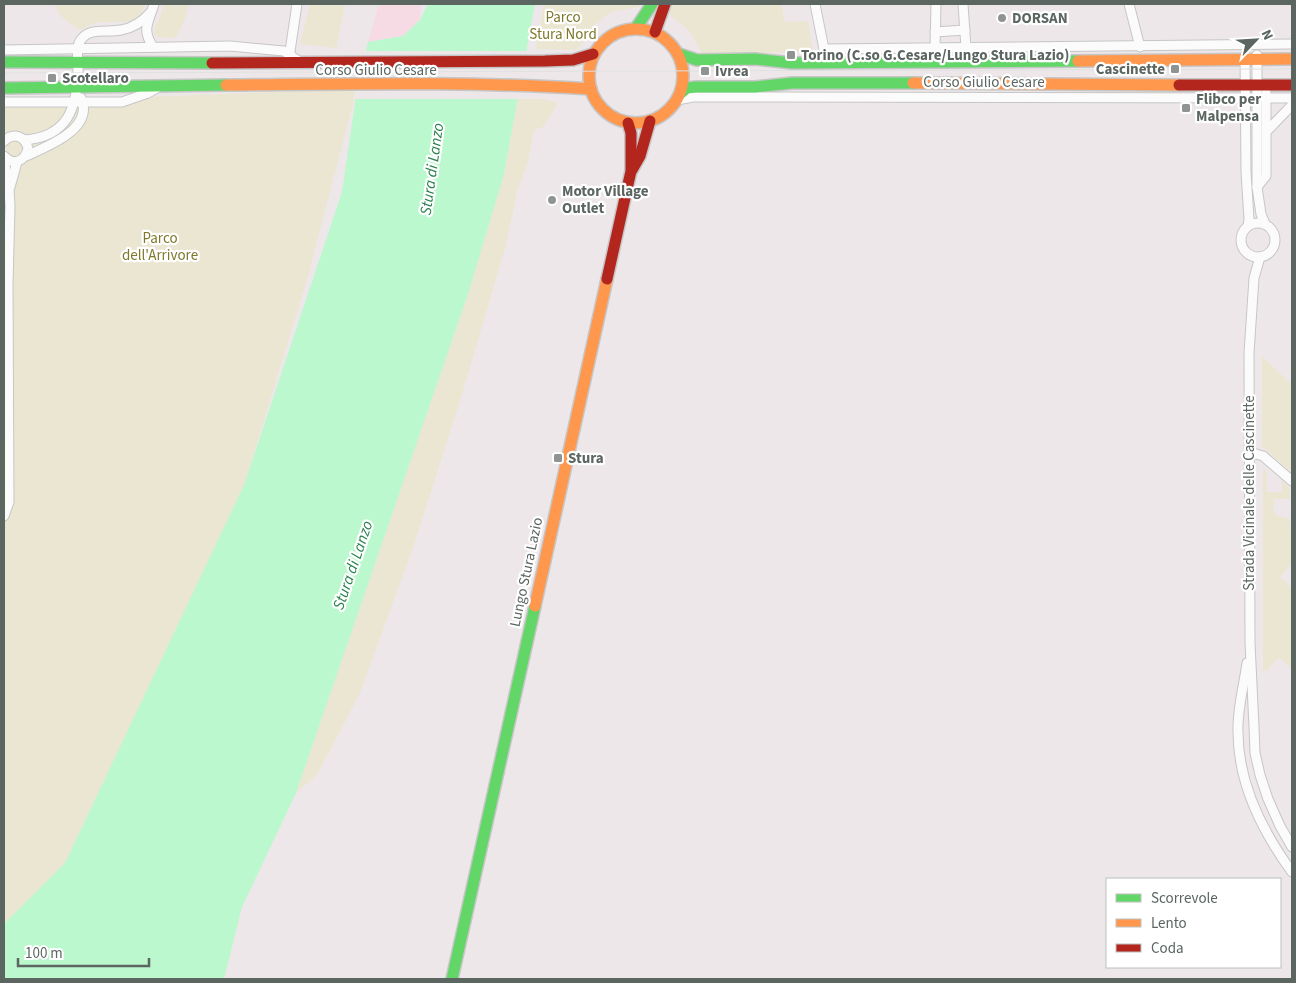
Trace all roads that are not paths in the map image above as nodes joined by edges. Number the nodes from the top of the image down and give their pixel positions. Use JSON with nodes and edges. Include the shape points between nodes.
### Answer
{"nodes":[{"id":1,"x":297,"y":4,"type":"edge"},
{"id":2,"x":652,"y":4,"type":"edge"},
{"id":3,"x":665,"y":4,"type":"edge"},
{"id":4,"x":815,"y":4,"type":"edge"},
{"id":5,"x":936,"y":4,"type":"edge"},
{"id":6,"x":963,"y":4,"type":"edge"},
{"id":7,"x":1129,"y":4,"type":"edge"},
{"id":8,"x":153,"y":6,"type":"edge"},
{"id":9,"x":636,"y":28,"type":"junction"},
{"id":10,"x":965,"y":30,"type":"junction"},
{"id":11,"x":655,"y":32,"type":"junction"},
{"id":12,"x":935,"y":32,"type":"junction"},
{"id":13,"x":1292,"y":44,"type":"edge"},
{"id":14,"x":1257,"y":45,"type":"junction"},
{"id":15,"x":1244,"y":46,"type":"junction"},
{"id":16,"x":153,"y":47,"type":"junction"},
{"id":17,"x":1140,"y":47,"type":"junction"},
{"id":18,"x":935,"y":48,"type":"junction"},
{"id":19,"x":966,"y":48,"type":"junction"},
{"id":20,"x":1026,"y":48,"type":"junction"},
{"id":21,"x":824,"y":49,"type":"junction"},
{"id":22,"x":4,"y":50,"type":"edge"},
{"id":23,"x":78,"y":50,"type":"junction"},
{"id":24,"x":594,"y":54,"type":"junction"},
{"id":25,"x":679,"y":54,"type":"junction"},
{"id":26,"x":1292,"y":58,"type":"edge"},
{"id":27,"x":289,"y":59,"type":"junction"},
{"id":28,"x":1245,"y":59,"type":"junction"},
{"id":29,"x":1257,"y":59,"type":"junction"},
{"id":30,"x":1027,"y":61,"type":"junction"},
{"id":31,"x":4,"y":62,"type":"edge"},
{"id":32,"x":78,"y":62,"type":"junction"},
{"id":33,"x":825,"y":62,"type":"junction"},
{"id":34,"x":162,"y":85,"type":"junction"},
{"id":35,"x":1292,"y":85,"type":"edge"},
{"id":36,"x":4,"y":88,"type":"edge"},
{"id":37,"x":77,"y":88,"type":"junction"},
{"id":38,"x":591,"y":88,"type":"junction"},
{"id":39,"x":1256,"y":91,"type":"junction"},
{"id":40,"x":679,"y":97,"type":"junction"},
{"id":41,"x":1292,"y":98,"type":"edge"},
{"id":42,"x":4,"y":102,"type":"edge"},
{"id":43,"x":79,"y":102,"type":"junction"},
{"id":44,"x":1292,"y":105,"type":"edge"},
{"id":45,"x":650,"y":121,"type":"junction"},
{"id":46,"x":628,"y":122,"type":"junction"},
{"id":47,"x":1266,"y":131,"type":"junction"},
{"id":48,"x":24,"y":140,"type":"junction"},
{"id":49,"x":4,"y":142,"type":"edge"},
{"id":50,"x":26,"y":156,"type":"junction"},
{"id":51,"x":4,"y":158,"type":"edge"},
{"id":52,"x":18,"y":162,"type":"junction"},
{"id":53,"x":632,"y":171,"type":"junction"},
{"id":54,"x":1257,"y":187,"type":"junction"},
{"id":55,"x":9,"y":189,"type":"junction"},
{"id":56,"x":1265,"y":224,"type":"junction"},
{"id":57,"x":1248,"y":226,"type":"junction"},
{"id":58,"x":1248,"y":254,"type":"junction"},
{"id":59,"x":1260,"y":257,"type":"junction"},
{"id":60,"x":1254,"y":278,"type":"junction"},
{"id":61,"x":1249,"y":452,"type":"junction"},
{"id":62,"x":1292,"y":481,"type":"edge"},
{"id":63,"x":4,"y":516,"type":"edge"},
{"id":64,"x":1250,"y":643,"type":"junction"},
{"id":65,"x":1292,"y":847,"type":"edge"},
{"id":66,"x":1292,"y":872,"type":"edge"},
{"id":67,"x":452,"y":979,"type":"edge"}],
"edges":[{"from":1,"to":27,"type":"street"},
{"from":2,"to":9,"type":"main road"},
{"from":3,"to":11,"type":"main road"},
{"from":4,"to":21,"type":"street"},
{"from":5,"to":12,"type":"street"},
{"from":6,"to":10,"type":"street"},
{"from":7,"to":17,"type":"street"},
{"from":8,"to":16,"type":"street","via":[[146,30]]},
{"from":8,"to":23,"type":"street","via":[[144,20],[129,28],[86,34]]},
{"from":9,"to":11,"type":"main road"},
{"from":9,"to":24,"type":"main road","via":[[611,35]]},
{"from":10,"to":12,"type":"street"},
{"from":10,"to":19,"type":"street"},
{"from":11,"to":25,"type":"main road"},
{"from":12,"to":18,"type":"street"},
{"from":13,"to":14,"type":"street"},
{"from":14,"to":15,"type":"street"},
{"from":14,"to":29,"type":"street"},
{"from":15,"to":17,"type":"street"},
{"from":15,"to":28,"type":"street"},
{"from":16,"to":23,"type":"street","name":"Corso Giulio Cesare"},
{"from":16,"to":27,"type":"street","name":"Corso Giulio Cesare","via":[[235,46],[284,51]]},
{"from":17,"to":20,"type":"street"},
{"from":18,"to":19,"type":"street"},
{"from":18,"to":21,"type":"street"},
{"from":19,"to":20,"type":"street"},
{"from":20,"to":30,"type":"street","name":"Corso Giulio Cesare"},
{"from":21,"to":33,"type":"street"},
{"from":22,"to":23,"type":"street","name":"Corso Giulio Cesare"},
{"from":23,"to":32,"type":"street"},
{"from":24,"to":27,"type":"main road","name":"Corso Giulio Cesare","via":[[573,60],[545,62],[303,63]]},
{"from":24,"to":38,"type":"main road","via":[[589,71]]},
{"from":25,"to":33,"type":"main road","name":"Corso Giulio Cesare","via":[[697,60]]},
{"from":25,"to":40,"type":"main road","via":[[684,81]]},
{"from":26,"to":29,"type":"main road","name":"Corso Giulio Cesare"},
{"from":27,"to":32,"type":"main road","name":"Corso Giulio Cesare"},
{"from":28,"to":29,"type":"main road","name":"Corso Giulio Cesare"},
{"from":28,"to":30,"type":"main road","name":"Corso Giulio Cesare"},
{"from":28,"to":39,"type":"street"},
{"from":29,"to":39,"type":"street"},
{"from":30,"to":33,"type":"main road","name":"Corso Giulio Cesare"},
{"from":31,"to":32,"type":"main road","name":"Corso Giulio Cesare"},
{"from":32,"to":37,"type":"street"},
{"from":34,"to":37,"type":"main road","name":"Corso Giulio Cesare"},
{"from":34,"to":38,"type":"main road","name":"Corso Giulio Cesare"},
{"from":34,"to":43,"type":"street","name":"Corso Giulio Cesare","via":[[122,102]]},
{"from":35,"to":39,"type":"main road","name":"Corso Giulio Cesare"},
{"from":36,"to":37,"type":"main road","name":"Corso Giulio Cesare"},
{"from":37,"to":43,"type":"street"},
{"from":38,"to":46,"type":"main road","via":[[605,111]]},
{"from":39,"to":40,"type":"main road","name":"Corso Giulio Cesare","via":[[792,83],[687,88]]},
{"from":39,"to":41,"type":"street","name":"Corso Giulio Cesare"},
{"from":39,"to":47,"type":"street"},
{"from":39,"to":54,"type":"street"},
{"from":39,"to":57,"type":"street","via":[[1246,178]]},
{"from":40,"to":45,"type":"main road","via":[[670,110]]},
{"from":42,"to":43,"type":"street","name":"Corso Giulio Cesare"},
{"from":43,"to":48,"type":"street","via":[[61,126],[36,139]]},
{"from":43,"to":50,"type":"street","via":[[81,116],[68,134]]},
{"from":44,"to":47,"type":"street"},
{"from":45,"to":46,"type":"main road"},
{"from":45,"to":53,"type":"main road","name":"Lungo Stura Lazio"},
{"from":46,"to":53,"type":"main road","name":"Lungo Stura Lazio"},
{"from":47,"to":54,"type":"street","via":[[1266,176]]},
{"from":48,"to":49,"type":"street","via":[[15,136]]},
{"from":48,"to":50,"type":"street"},
{"from":50,"to":52,"type":"street"},
{"from":51,"to":52,"type":"street"},
{"from":51,"to":55,"type":"street"},
{"from":52,"to":55,"type":"street"},
{"from":53,"to":67,"type":"main road","name":"Lungo Stura Lazio"},
{"from":54,"to":56,"type":"street"},
{"from":55,"to":63,"type":"street","via":[[9,502]]},
{"from":56,"to":57,"type":"street"},
{"from":56,"to":59,"type":"street","via":[[1273,232],[1275,242],[1270,252]]},
{"from":57,"to":58,"type":"street","via":[[1241,240]]},
{"from":58,"to":59,"type":"street"},
{"from":58,"to":60,"type":"street"},
{"from":59,"to":60,"type":"street"},
{"from":60,"to":61,"type":"street","name":"Strada Vicinale delle Cascinette"},
{"from":61,"to":62,"type":"street","via":[[1263,456]]},
{"from":61,"to":64,"type":"street","name":"Strada Vicinale delle Cascinette"},
{"from":64,"to":65,"type":"street","name":"Strada Vicinale delle Cascinette","via":[[1257,760],[1268,800]]},
{"from":64,"to":66,"type":"street","name":"Strada Vicinale delle Cascinette","via":[[1238,730],[1240,755],[1257,813],[1267,835]]}]}
